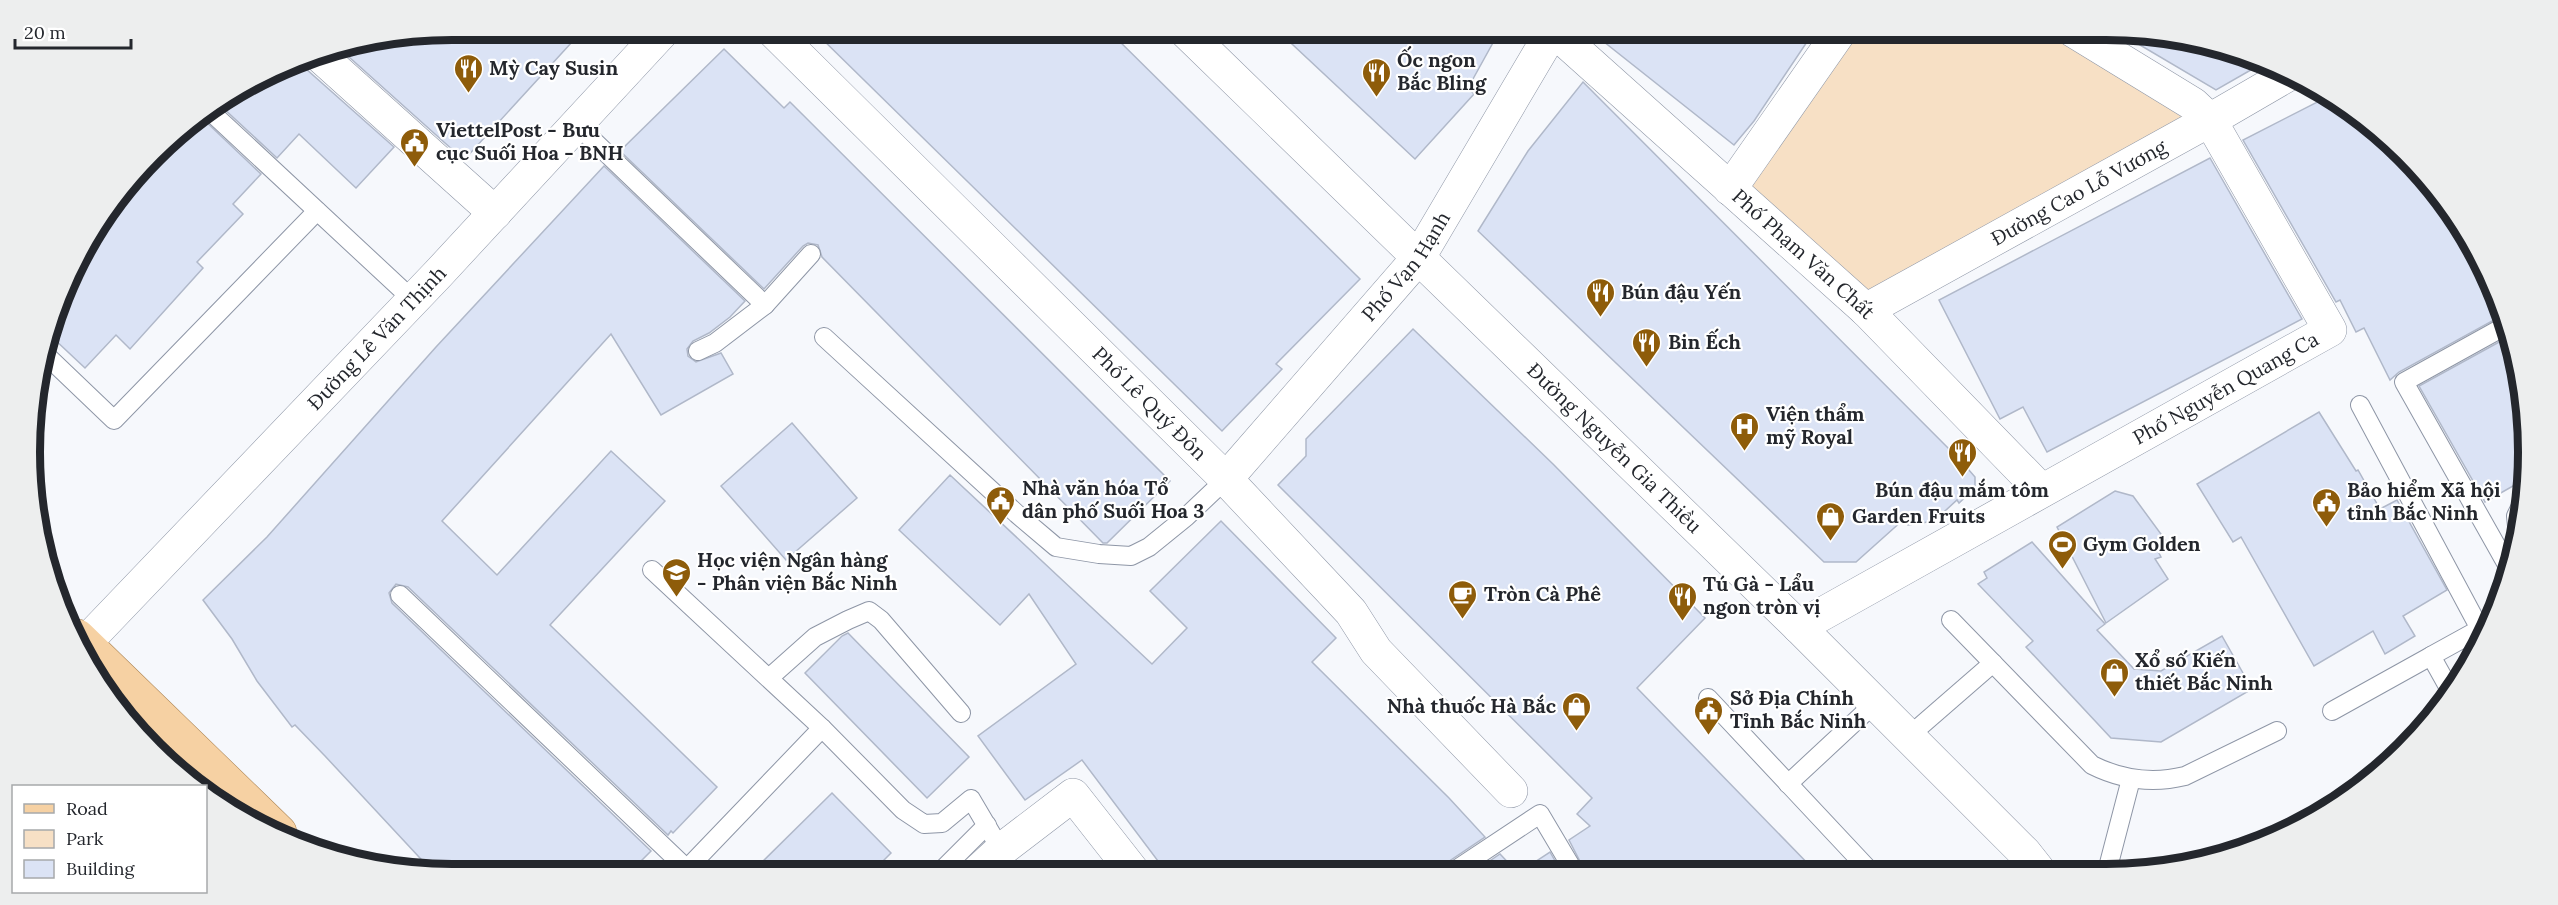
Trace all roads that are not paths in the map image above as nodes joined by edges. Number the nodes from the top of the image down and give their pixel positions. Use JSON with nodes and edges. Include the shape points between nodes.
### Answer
{"nodes":[{"id":1,"x":655,"y":40,"type":"edge"},
{"id":2,"x":782,"y":40,"type":"edge"},
{"id":3,"x":1195,"y":40,"type":"edge"},
{"id":4,"x":1547,"y":40,"type":"edge"},
{"id":5,"x":1564,"y":40,"type":"edge"},
{"id":6,"x":1834,"y":40,"type":"edge"},
{"id":7,"x":2088,"y":40,"type":"edge"},
{"id":8,"x":325,"y":61,"type":"edge"},
{"id":9,"x":2280,"y":79,"type":"edge"},
{"id":10,"x":215,"y":116,"type":"edge"},
{"id":11,"x":2210,"y":120,"type":"junction"},
{"id":12,"x":576,"y":124,"type":"junction"},
{"id":13,"x":1730,"y":189,"type":"junction"},
{"id":14,"x":316,"y":211,"type":"junction"},
{"id":15,"x":495,"y":213,"type":"junction"},
{"id":16,"x":811,"y":254,"type":"dead end"},
{"id":17,"x":1419,"y":257,"type":"junction"},
{"id":18,"x":413,"y":300,"type":"junction"},
{"id":19,"x":765,"y":305,"type":"junction"},
{"id":20,"x":1866,"y":310,"type":"junction"},
{"id":21,"x":2499,"y":330,"type":"edge"},
{"id":22,"x":824,"y":337,"type":"dead end"},
{"id":23,"x":698,"y":351,"type":"dead end"},
{"id":24,"x":51,"y":360,"type":"edge"},
{"id":25,"x":2360,"y":405,"type":"dead end"},
{"id":26,"x":1226,"y":479,"type":"junction"},
{"id":27,"x":2041,"y":490,"type":"junction"},
{"id":28,"x":2503,"y":558,"type":"edge"},
{"id":29,"x":652,"y":570,"type":"dead end"},
{"id":30,"x":400,"y":595,"type":"dead end"},
{"id":31,"x":1951,"y":620,"type":"dead end"},
{"id":32,"x":2479,"y":626,"type":"edge"},
{"id":33,"x":1799,"y":627,"type":"junction"},
{"id":34,"x":2477,"y":631,"type":"edge"},
{"id":35,"x":93,"y":652,"type":"edge"},
{"id":36,"x":2431,"y":656,"type":"junction"},
{"id":37,"x":97,"y":660,"type":"edge"},
{"id":38,"x":1993,"y":663,"type":"junction"},
{"id":39,"x":769,"y":678,"type":"junction"},
{"id":40,"x":2446,"y":683,"type":"edge"},
{"id":41,"x":1708,"y":698,"type":"dead end"},
{"id":42,"x":1875,"y":703,"type":"junction"},
{"id":43,"x":2332,"y":711,"type":"dead end"},
{"id":44,"x":961,"y":713,"type":"dead end"},
{"id":45,"x":822,"y":728,"type":"junction"},
{"id":46,"x":2277,"y":731,"type":"dead end"},
{"id":47,"x":1909,"y":736,"type":"junction"},
{"id":48,"x":2131,"y":779,"type":"junction"},
{"id":49,"x":1788,"y":784,"type":"junction"},
{"id":50,"x":1511,"y":791,"type":"dead end"},
{"id":51,"x":269,"y":821,"type":"edge"},
{"id":52,"x":994,"y":837,"type":"junction"},
{"id":53,"x":676,"y":864,"type":"edge"},
{"id":54,"x":692,"y":864,"type":"edge"},
{"id":55,"x":953,"y":864,"type":"edge"},
{"id":56,"x":980,"y":864,"type":"edge"},
{"id":57,"x":1127,"y":864,"type":"edge"},
{"id":58,"x":1464,"y":864,"type":"edge"},
{"id":59,"x":1570,"y":864,"type":"edge"},
{"id":60,"x":1863,"y":864,"type":"edge"},
{"id":61,"x":2034,"y":864,"type":"edge"},
{"id":62,"x":2109,"y":864,"type":"edge"}],
"edges":[{"from":1,"to":12,"type":"street","name":"Đường Lê Văn Thịnh"},
{"from":2,"to":26,"type":"street","name":"Phố Lê Quý Đôn"},
{"from":3,"to":17,"type":"street","name":"Đường Nguyễn Gia Thiều"},
{"from":4,"to":17,"type":"street","name":"Phố Vạn Hạnh"},
{"from":5,"to":13,"type":"street","name":"Phố Phạm Văn Chất"},
{"from":6,"to":13,"type":"street"},
{"from":7,"to":11,"type":"street","name":"Phố Nguyễn Quang Ca","via":[[2193,104]]},
{"from":8,"to":15,"type":"street"},
{"from":9,"to":11,"type":"street","name":"Đường Cao Lỗ Vương"},
{"from":10,"to":14,"type":"lane"},
{"from":11,"to":20,"type":"street","name":"Đường Cao Lỗ Vương"},
{"from":11,"to":27,"type":"street","name":"Phố Nguyễn Quang Ca","via":[[2330,330]]},
{"from":12,"to":15,"type":"street","name":"Đường Lê Văn Thịnh"},
{"from":12,"to":19,"type":"lane"},
{"from":13,"to":20,"type":"street","name":"Phố Phạm Văn Chất"},
{"from":14,"to":18,"type":"lane"},
{"from":14,"to":24,"type":"lane","via":[[114,420]]},
{"from":15,"to":18,"type":"street","name":"Đường Lê Văn Thịnh"},
{"from":16,"to":19,"type":"lane"},
{"from":17,"to":26,"type":"street","name":"Phố Vạn Hạnh"},
{"from":17,"to":33,"type":"street","name":"Đường Nguyễn Gia Thiều"},
{"from":18,"to":35,"type":"street","name":"Đường Lê Văn Thịnh"},
{"from":19,"to":23,"type":"lane","via":[[715,343]]},
{"from":20,"to":27,"type":"street","name":"Phố Phạm Văn Chất"},
{"from":21,"to":28,"type":"lane","via":[[2403,382]]},
{"from":22,"to":26,"type":"lane","via":[[1056,547],[1131,556],[1149,547]]},
{"from":25,"to":32,"type":"lane"},
{"from":26,"to":50,"type":"street","name":"Phố Lê Quý Đôn","via":[[1352,612],[1376,651]]},
{"from":27,"to":33,"type":"street","name":"Phố Nguyễn Quang Ca"},
{"from":29,"to":39,"type":"lane"},
{"from":30,"to":53,"type":"lane"},
{"from":31,"to":38,"type":"lane"},
{"from":33,"to":42,"type":"street","name":"Đường Nguyễn Gia Thiều"},
{"from":34,"to":36,"type":"lane"},
{"from":36,"to":40,"type":"lane"},
{"from":36,"to":43,"type":"lane"},
{"from":37,"to":51,"type":"main road"},
{"from":38,"to":47,"type":"lane"},
{"from":38,"to":48,"type":"lane","via":[[2092,765]]},
{"from":39,"to":44,"type":"lane","via":[[815,637],[869,611]]},
{"from":39,"to":45,"type":"lane"},
{"from":41,"to":49,"type":"lane"},
{"from":42,"to":47,"type":"street","name":"Đường Nguyễn Gia Thiều"},
{"from":42,"to":49,"type":"lane"},
{"from":45,"to":52,"type":"lane","via":[[903,810],[924,824],[942,823],[971,799]]},
{"from":45,"to":54,"type":"lane"},
{"from":46,"to":48,"type":"lane","via":[[2185,776],[2169,780]]},
{"from":47,"to":61,"type":"street","name":"Đường Nguyễn Gia Thiều"},
{"from":48,"to":62,"type":"lane"},
{"from":49,"to":60,"type":"lane"},
{"from":52,"to":55,"type":"lane"},
{"from":52,"to":56,"type":"street"},
{"from":52,"to":57,"type":"street","via":[[1073,795]]},
{"from":58,"to":59,"type":"lane","via":[[1540,814]]}]}
